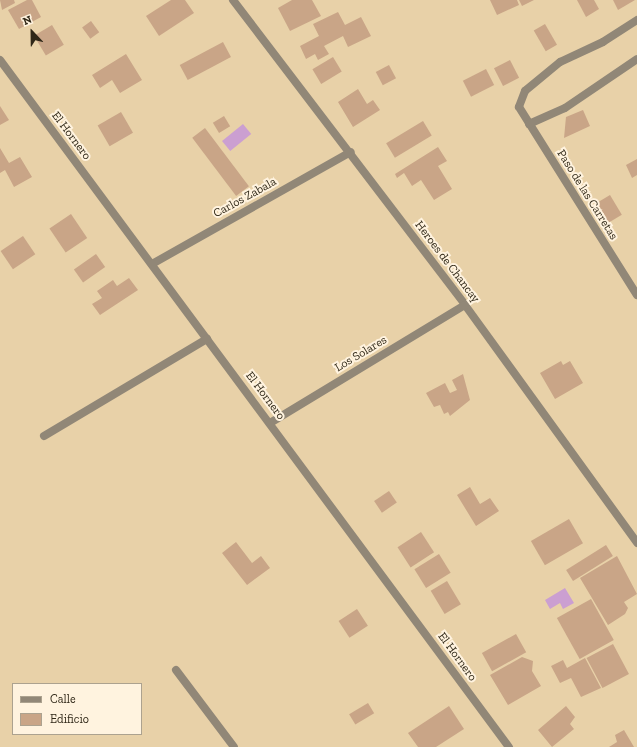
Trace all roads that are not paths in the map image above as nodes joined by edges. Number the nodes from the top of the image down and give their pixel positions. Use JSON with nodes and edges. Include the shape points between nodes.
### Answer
{"nodes":[{"id":1,"x":233,"y":0,"type":"edge"},
{"id":2,"x":637,"y":20,"type":"edge"},
{"id":3,"x":637,"y":59,"type":"edge"},
{"id":4,"x":0,"y":60,"type":"edge"},
{"id":5,"x":528,"y":124,"type":"junction"},
{"id":6,"x":351,"y":152,"type":"junction"},
{"id":7,"x":152,"y":264,"type":"junction"},
{"id":8,"x":634,"y":286,"type":"edge"},
{"id":9,"x":637,"y":295,"type":"edge"},
{"id":10,"x":464,"y":305,"type":"junction"},
{"id":11,"x":207,"y":338,"type":"junction"},
{"id":12,"x":270,"y":423,"type":"junction"},
{"id":13,"x":44,"y":436,"type":"dead end"},
{"id":14,"x":637,"y":543,"type":"edge"},
{"id":15,"x":176,"y":670,"type":"dead end"},
{"id":16,"x":234,"y":747,"type":"edge"},
{"id":17,"x":509,"y":747,"type":"edge"}],
"edges":[{"from":1,"to":6,"type":"street","name":"Heroes de Chancay"},
{"from":2,"to":5,"type":"street","name":"Paso de las Carretas","via":[[603,42],[560,62],[525,91],[519,107]]},
{"from":3,"to":5,"type":"street","via":[[565,108]]},
{"from":4,"to":7,"type":"street","name":"El Hornero"},
{"from":5,"to":8,"type":"street","name":"Paso de las Carretas"},
{"from":6,"to":7,"type":"street","name":"Carlos Zabala"},
{"from":6,"to":10,"type":"street","name":"Heroes de Chancay"},
{"from":7,"to":11,"type":"street","name":"El Hornero"},
{"from":8,"to":9,"type":"street","name":"Paso de las Carretas"},
{"from":10,"to":12,"type":"street","name":"Los Solares"},
{"from":10,"to":14,"type":"street","name":"Heroes de Chancay"},
{"from":11,"to":12,"type":"street","name":"El Hornero"},
{"from":11,"to":13,"type":"street"},
{"from":12,"to":17,"type":"street","name":"El Hornero"},
{"from":15,"to":16,"type":"street"}]}
